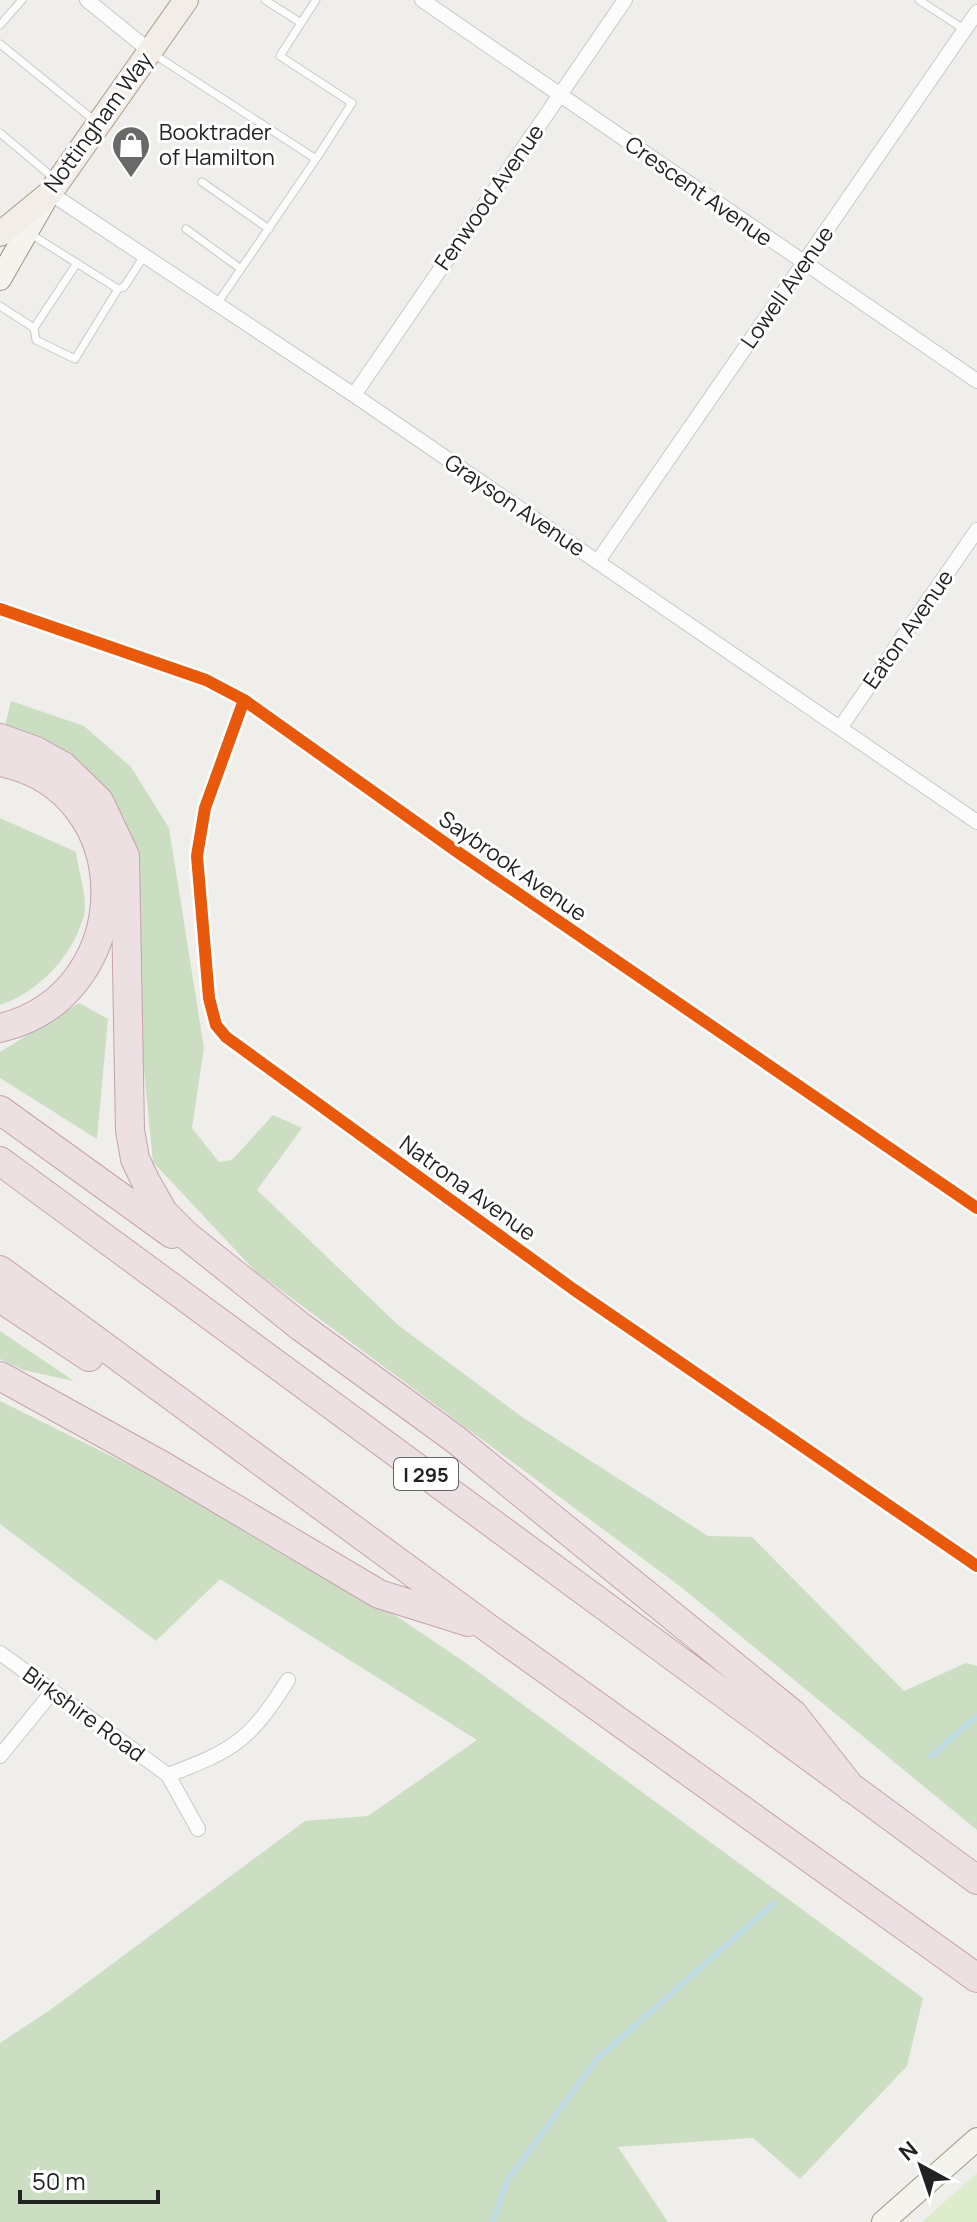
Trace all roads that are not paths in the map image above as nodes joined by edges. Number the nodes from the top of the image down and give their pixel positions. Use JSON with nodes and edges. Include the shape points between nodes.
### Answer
{"nodes":[{"id":1,"x":22,"y":0,"type":"edge"},
{"id":2,"x":87,"y":0,"type":"edge"},
{"id":3,"x":186,"y":0,"type":"edge"},
{"id":4,"x":265,"y":0,"type":"edge"},
{"id":5,"x":316,"y":0,"type":"edge"},
{"id":6,"x":422,"y":0,"type":"edge"},
{"id":7,"x":625,"y":0,"type":"edge"},
{"id":8,"x":919,"y":0,"type":"edge"},
{"id":9,"x":977,"y":12,"type":"edge"},
{"id":10,"x":301,"y":23,"type":"junction"},
{"id":11,"x":0,"y":25,"type":"edge"},
{"id":12,"x":965,"y":30,"type":"junction"},
{"id":13,"x":0,"y":44,"type":"edge"},
{"id":14,"x":150,"y":51,"type":"junction"},
{"id":15,"x":560,"y":95,"type":"junction"},
{"id":16,"x":98,"y":124,"type":"junction"},
{"id":17,"x":0,"y":133,"type":"edge"},
{"id":18,"x":316,"y":159,"type":"junction"},
{"id":19,"x":202,"y":182,"type":"dead end"},
{"id":20,"x":54,"y":187,"type":"junction"},
{"id":21,"x":186,"y":229,"type":"dead end"},
{"id":22,"x":269,"y":229,"type":"junction"},
{"id":23,"x":28,"y":231,"type":"junction"},
{"id":24,"x":0,"y":234,"type":"edge"},
{"id":25,"x":145,"y":256,"type":"junction"},
{"id":26,"x":77,"y":263,"type":"junction"},
{"id":27,"x":804,"y":263,"type":"junction"},
{"id":28,"x":241,"y":269,"type":"junction"},
{"id":29,"x":0,"y":279,"type":"edge"},
{"id":30,"x":118,"y":289,"type":"junction"},
{"id":31,"x":217,"y":304,"type":"junction"},
{"id":32,"x":0,"y":306,"type":"edge"},
{"id":33,"x":34,"y":328,"type":"junction"},
{"id":34,"x":977,"y":381,"type":"edge"},
{"id":35,"x":354,"y":395,"type":"junction"},
{"id":36,"x":977,"y":530,"type":"edge"},
{"id":37,"x":598,"y":561,"type":"junction"},
{"id":38,"x":0,"y":609,"type":"edge"},
{"id":39,"x":244,"y":700,"type":"junction"},
{"id":40,"x":840,"y":728,"type":"junction"},
{"id":41,"x":0,"y":738,"type":"edge"},
{"id":42,"x":0,"y":762,"type":"edge"},
{"id":43,"x":977,"y":822,"type":"edge"},
{"id":44,"x":0,"y":1028,"type":"edge"},
{"id":45,"x":0,"y":1110,"type":"edge"},
{"id":46,"x":0,"y":1161,"type":"edge"},
{"id":47,"x":977,"y":1208,"type":"edge"},
{"id":48,"x":0,"y":1270,"type":"edge"},
{"id":49,"x":0,"y":1298,"type":"edge"},
{"id":50,"x":272,"y":1302,"type":"junction"},
{"id":51,"x":0,"y":1376,"type":"edge"},
{"id":52,"x":402,"y":1565,"type":"junction"},
{"id":53,"x":977,"y":1566,"type":"edge"},
{"id":54,"x":488,"y":1628,"type":"junction"},
{"id":55,"x":0,"y":1653,"type":"edge"},
{"id":56,"x":288,"y":1680,"type":"dead end"},
{"id":57,"x":53,"y":1691,"type":"junction"},
{"id":58,"x":0,"y":1756,"type":"edge"},
{"id":59,"x":168,"y":1775,"type":"junction"},
{"id":60,"x":851,"y":1788,"type":"junction"},
{"id":61,"x":198,"y":1829,"type":"dead end"},
{"id":62,"x":977,"y":1880,"type":"edge"},
{"id":63,"x":977,"y":1978,"type":"edge"},
{"id":64,"x":977,"y":2139,"type":"edge"},
{"id":65,"x":883,"y":2222,"type":"edge"}],
"edges":[{"from":1,"to":11,"type":"lane"},
{"from":2,"to":14,"type":"street"},
{"from":3,"to":14,"type":"main road","name":"Nottingham Way"},
{"from":4,"to":10,"type":"lane"},
{"from":5,"to":10,"type":"lane"},
{"from":6,"to":15,"type":"street","name":"Crescent Avenue"},
{"from":7,"to":15,"type":"street","name":"Fenwood Avenue"},
{"from":8,"to":12,"type":"lane"},
{"from":9,"to":12,"type":"street","name":"Lowell Avenue"},
{"from":10,"to":18,"type":"lane","via":[[280,56],[352,103]]},
{"from":12,"to":27,"type":"street","name":"Lowell Avenue"},
{"from":13,"to":16,"type":"lane"},
{"from":14,"to":16,"type":"main road","name":"Nottingham Way"},
{"from":14,"to":18,"type":"lane"},
{"from":15,"to":27,"type":"street","name":"Crescent Avenue"},
{"from":15,"to":35,"type":"street","name":"Fenwood Avenue"},
{"from":16,"to":20,"type":"main road","name":"Nottingham Way"},
{"from":17,"to":20,"type":"lane"},
{"from":18,"to":22,"type":"lane"},
{"from":19,"to":22,"type":"lane"},
{"from":20,"to":23,"type":"main road"},
{"from":20,"to":24,"type":"main road","name":"Nottingham Way"},
{"from":20,"to":25,"type":"street","name":"Grayson Avenue"},
{"from":21,"to":28,"type":"lane"},
{"from":22,"to":28,"type":"lane"},
{"from":23,"to":26,"type":"lane"},
{"from":23,"to":29,"type":"main road"},
{"from":25,"to":30,"type":"lane"},
{"from":25,"to":31,"type":"street","name":"Grayson Avenue"},
{"from":26,"to":30,"type":"lane"},
{"from":26,"to":33,"type":"lane"},
{"from":27,"to":34,"type":"street","name":"Crescent Avenue"},
{"from":27,"to":37,"type":"street","name":"Lowell Avenue"},
{"from":28,"to":31,"type":"lane"},
{"from":30,"to":33,"type":"lane","via":[[75,359],[36,340]]},
{"from":31,"to":35,"type":"street","name":"Grayson Avenue"},
{"from":32,"to":33,"type":"lane"},
{"from":35,"to":37,"type":"street","name":"Grayson Avenue"},
{"from":36,"to":40,"type":"street","name":"Eaton Avenue"},
{"from":37,"to":40,"type":"street","name":"Grayson Avenue"},
{"from":38,"to":39,"type":"street","name":"Saybrook Avenue","via":[[206,680]]},
{"from":39,"to":47,"type":"street","name":"Saybrook Avenue"},
{"from":39,"to":53,"type":"street","name":"Natrona Avenue","via":[[205,808],[197,856],[211,1011],[226,1037],[573,1289]]},
{"from":40,"to":43,"type":"street","name":"Grayson Avenue"},
{"from":41,"to":50,"type":"highway","via":[[63,766],[99,801],[114,828],[125,856],[127,1092],[135,1159],[163,1212]]},
{"from":42,"to":44,"type":"highway","via":[[33,773],[75,807],[100,850],[107,899],[95,950],[81,975],[39,1013]]},
{"from":45,"to":50,"type":"highway"},
{"from":46,"to":60,"type":"highway","number":"I 295"},
{"from":48,"to":52,"type":"highway"},
{"from":49,"to":52,"type":"highway"},
{"from":50,"to":60,"type":"highway","via":[[455,1439],[793,1714]]},
{"from":51,"to":54,"type":"highway","via":[[379,1594]]},
{"from":52,"to":54,"type":"highway"},
{"from":54,"to":63,"type":"highway"},
{"from":55,"to":57,"type":"street","name":"Birkshire Road"},
{"from":56,"to":59,"type":"street","name":"Birkshire Road","via":[[260,1725],[218,1756]]},
{"from":57,"to":58,"type":"street"},
{"from":57,"to":59,"type":"street","name":"Birkshire Road"},
{"from":59,"to":61,"type":"street","name":"Birkshire Road"},
{"from":60,"to":62,"type":"highway","number":"I 295"},
{"from":64,"to":65,"type":"main road"}]}
